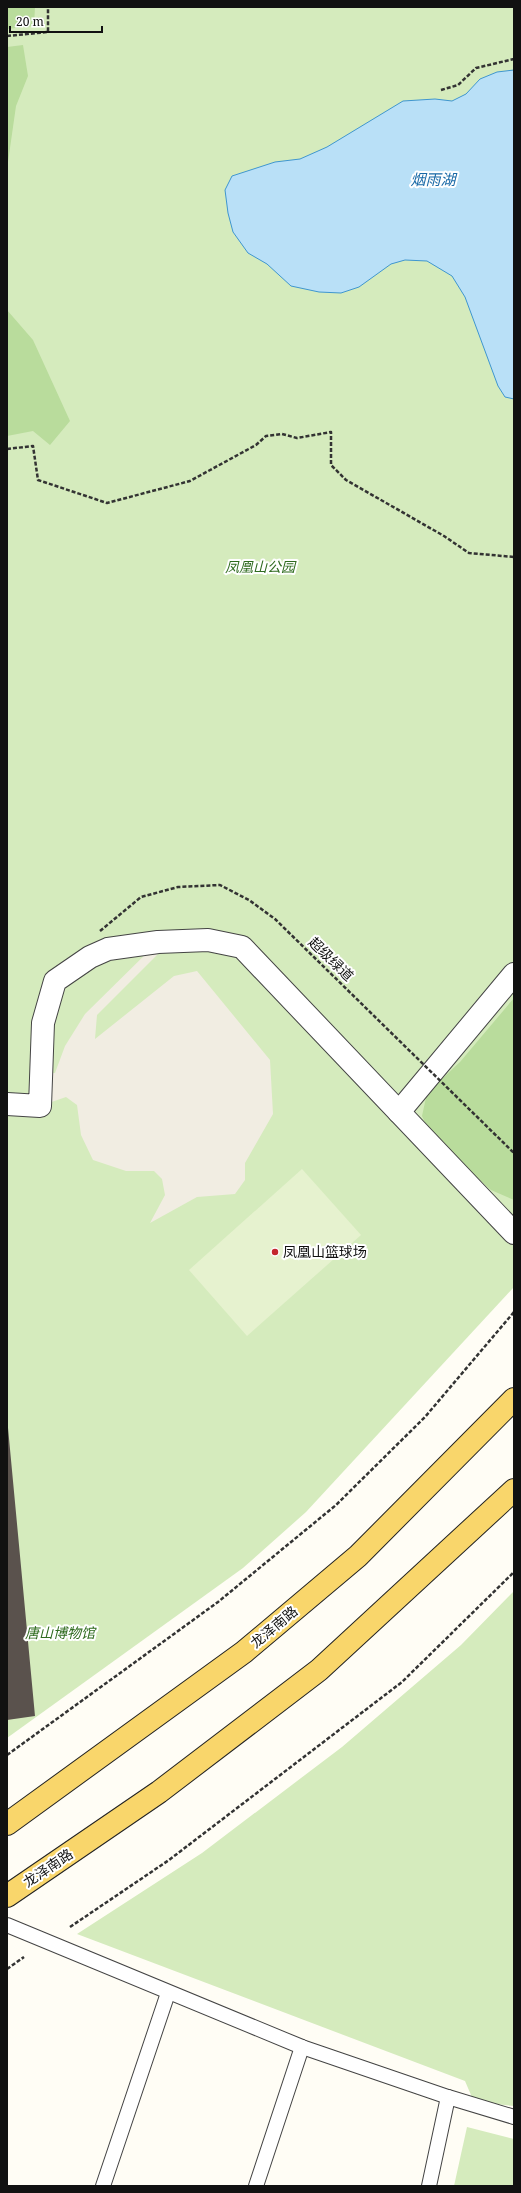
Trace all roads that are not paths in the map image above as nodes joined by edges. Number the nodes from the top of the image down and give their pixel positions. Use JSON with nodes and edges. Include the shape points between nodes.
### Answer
{"nodes":[{"id":1,"x":514,"y":974,"type":"edge"},
{"id":2,"x":7,"y":1104,"type":"edge"},
{"id":3,"x":399,"y":1112,"type":"junction"},
{"id":4,"x":514,"y":1233,"type":"edge"},
{"id":5,"x":514,"y":1399,"type":"edge"},
{"id":6,"x":514,"y":1490,"type":"edge"},
{"id":7,"x":7,"y":1824,"type":"edge"},
{"id":8,"x":7,"y":1896,"type":"edge"},
{"id":9,"x":7,"y":1925,"type":"edge"},
{"id":10,"x":168,"y":1993,"type":"junction"},
{"id":11,"x":302,"y":2047,"type":"junction"},
{"id":12,"x":448,"y":2097,"type":"junction"},
{"id":13,"x":514,"y":2117,"type":"edge"},
{"id":14,"x":103,"y":2186,"type":"edge"},
{"id":15,"x":256,"y":2186,"type":"edge"},
{"id":16,"x":429,"y":2186,"type":"edge"}],
"edges":[{"from":1,"to":3,"type":"street"},
{"from":2,"to":3,"type":"street","via":[[40,1106],[43,1024],[55,980],[90,957],[108,949],[158,942],[208,940],[242,947]]},
{"from":3,"to":4,"type":"street"},
{"from":5,"to":7,"type":"main road","name":"龙泽南路","via":[[358,1556],[244,1652]]},
{"from":6,"to":8,"type":"main road","name":"龙泽南路","via":[[319,1670],[159,1792]]},
{"from":9,"to":10,"type":"lane"},
{"from":10,"to":11,"type":"lane"},
{"from":10,"to":14,"type":"lane"},
{"from":11,"to":12,"type":"lane"},
{"from":11,"to":15,"type":"lane"},
{"from":12,"to":13,"type":"lane"},
{"from":12,"to":16,"type":"lane"}]}
